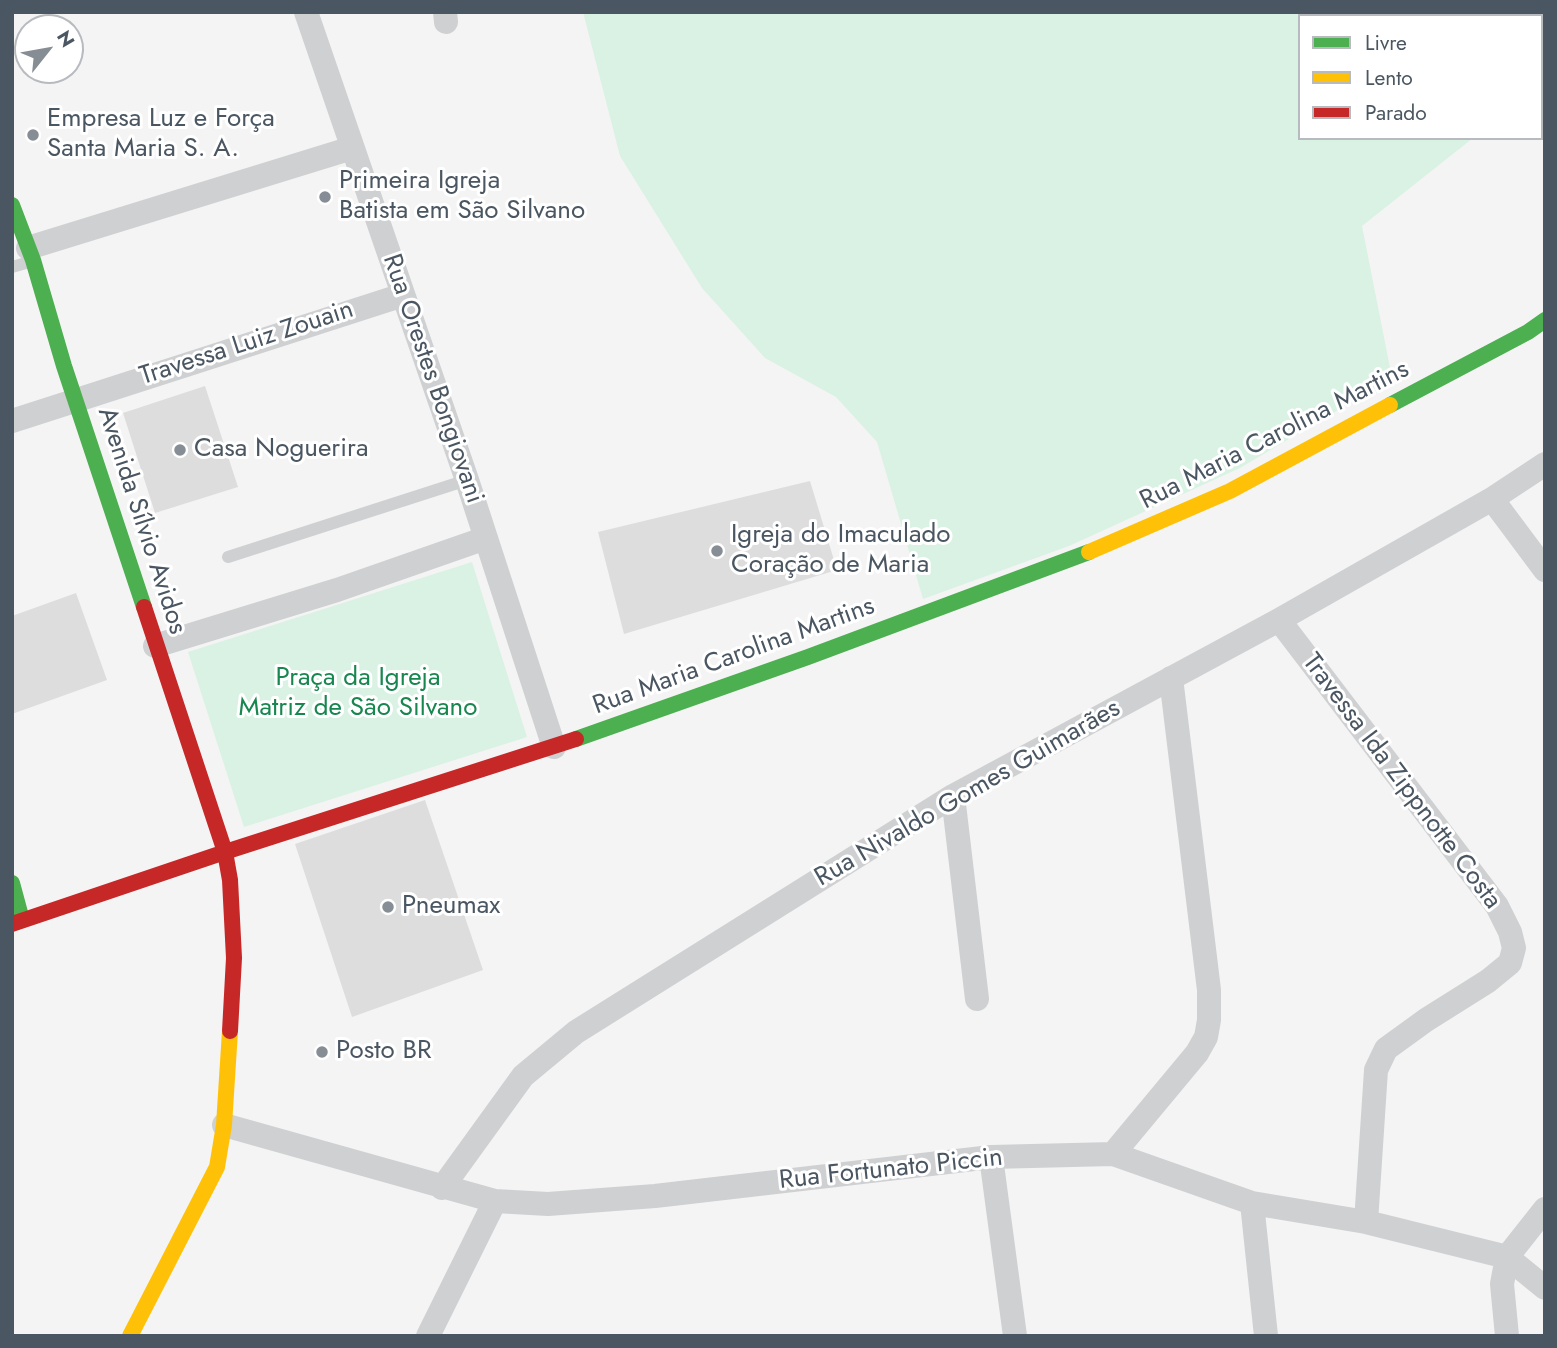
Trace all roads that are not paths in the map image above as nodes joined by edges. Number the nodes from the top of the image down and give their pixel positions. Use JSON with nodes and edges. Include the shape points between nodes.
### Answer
{"nodes":[{"id":1,"x":306,"y":12,"type":"edge"},
{"id":2,"x":352,"y":148,"type":"junction"},
{"id":3,"x":12,"y":205,"type":"edge"},
{"id":4,"x":24,"y":259,"type":"edge"},
{"id":5,"x":403,"y":295,"type":"junction"},
{"id":6,"x":1545,"y":320,"type":"edge"},
{"id":7,"x":76,"y":398,"type":"junction"},
{"id":8,"x":12,"y":421,"type":"edge"},
{"id":9,"x":1545,"y":464,"type":"edge"},
{"id":10,"x":467,"y":480,"type":"junction"},
{"id":11,"x":1492,"y":499,"type":"junction"},
{"id":12,"x":486,"y":538,"type":"junction"},
{"id":13,"x":228,"y":557,"type":"dead end"},
{"id":14,"x":1545,"y":570,"type":"edge"},
{"id":15,"x":1279,"y":621,"type":"junction"},
{"id":16,"x":155,"y":646,"type":"junction"},
{"id":17,"x":1171,"y":678,"type":"junction"},
{"id":18,"x":554,"y":747,"type":"junction"},
{"id":19,"x":954,"y":796,"type":"junction"},
{"id":20,"x":225,"y":852,"type":"junction"},
{"id":21,"x":12,"y":883,"type":"edge"},
{"id":22,"x":17,"y":922,"type":"edge"},
{"id":23,"x":977,"y":999,"type":"dead end"},
{"id":24,"x":224,"y":1125,"type":"junction"},
{"id":25,"x":1113,"y":1154,"type":"junction"},
{"id":26,"x":991,"y":1157,"type":"junction"},
{"id":27,"x":442,"y":1188,"type":"junction"},
{"id":28,"x":495,"y":1201,"type":"junction"},
{"id":29,"x":1252,"y":1203,"type":"junction"},
{"id":30,"x":1545,"y":1209,"type":"edge"},
{"id":31,"x":1366,"y":1222,"type":"junction"},
{"id":32,"x":1507,"y":1257,"type":"junction"},
{"id":33,"x":1545,"y":1288,"type":"edge"},
{"id":34,"x":130,"y":1336,"type":"edge"},
{"id":35,"x":428,"y":1336,"type":"edge"},
{"id":36,"x":1014,"y":1336,"type":"edge"},
{"id":37,"x":1266,"y":1336,"type":"edge"},
{"id":38,"x":1507,"y":1336,"type":"edge"}],
"edges":[{"from":1,"to":2,"type":"street","name":"Rua Orestes Bongiovani"},
{"from":2,"to":4,"type":"street"},
{"from":2,"to":5,"type":"street","name":"Rua Orestes Bongiovani"},
{"from":3,"to":4,"type":"street","name":"Avenida Sílvio Avidos"},
{"from":4,"to":7,"type":"street","name":"Avenida Sílvio Avidos"},
{"from":5,"to":7,"type":"street","name":"Travessa Luiz Zouain"},
{"from":5,"to":10,"type":"street","name":"Rua Orestes Bongiovani"},
{"from":6,"to":18,"type":"street","name":"Rua Maria Carolina Martins","via":[[1230,491],[1101,548]]},
{"from":7,"to":8,"type":"street","name":"Travessa Luiz Zouain"},
{"from":7,"to":16,"type":"street","name":"Avenida Sílvio Avidos"},
{"from":9,"to":11,"type":"street","name":"Rua Nivaldo Gomes Guimarães"},
{"from":10,"to":12,"type":"street","name":"Rua Orestes Bongiovani"},
{"from":10,"to":13,"type":"lane"},
{"from":11,"to":14,"type":"street"},
{"from":11,"to":15,"type":"street","name":"Rua Nivaldo Gomes Guimarães"},
{"from":12,"to":16,"type":"street"},
{"from":12,"to":18,"type":"street","name":"Rua Orestes Bongiovani"},
{"from":15,"to":17,"type":"street","name":"Rua Nivaldo Gomes Guimarães"},
{"from":15,"to":31,"type":"street","name":"Travessa Ida Zippnotte Costa","via":[[1497,906],[1514,948],[1510,963],[1488,981],[1386,1049],[1376,1070]]},
{"from":16,"to":20,"type":"street","name":"Avenida Sílvio Avidos"},
{"from":17,"to":19,"type":"street","name":"Rua Nivaldo Gomes Guimarães"},
{"from":17,"to":25,"type":"street","via":[[1209,1020],[1197,1053]]},
{"from":18,"to":20,"type":"street","name":"Rua Maria Carolina Martins"},
{"from":19,"to":23,"type":"street"},
{"from":19,"to":27,"type":"street","name":"Rua Nivaldo Gomes Guimarães","via":[[576,1032],[523,1076]]},
{"from":20,"to":22,"type":"street"},
{"from":20,"to":24,"type":"street","name":"Avenida Sílvio Avidos","via":[[234,958]]},
{"from":21,"to":22,"type":"street"},
{"from":24,"to":27,"type":"street","name":"Rua Fortunato Piccin"},
{"from":24,"to":34,"type":"street","name":"Avenida Sílvio Avidos","via":[[217,1167]]},
{"from":25,"to":26,"type":"street","name":"Rua Fortunato Piccin"},
{"from":25,"to":29,"type":"street","name":"Rua Fortunato Piccin"},
{"from":26,"to":28,"type":"street","name":"Rua Fortunato Piccin","via":[[642,1197],[548,1205]]},
{"from":26,"to":36,"type":"street"},
{"from":27,"to":28,"type":"street","name":"Rua Fortunato Piccin"},
{"from":28,"to":35,"type":"street"},
{"from":29,"to":31,"type":"street","name":"Rua Fortunato Piccin"},
{"from":29,"to":37,"type":"street"},
{"from":30,"to":32,"type":"street"},
{"from":31,"to":32,"type":"street","name":"Rua Fortunato Piccin"},
{"from":32,"to":33,"type":"street","name":"Rua Fortunato Piccin"},
{"from":32,"to":38,"type":"street","via":[[1502,1284]]}]}
